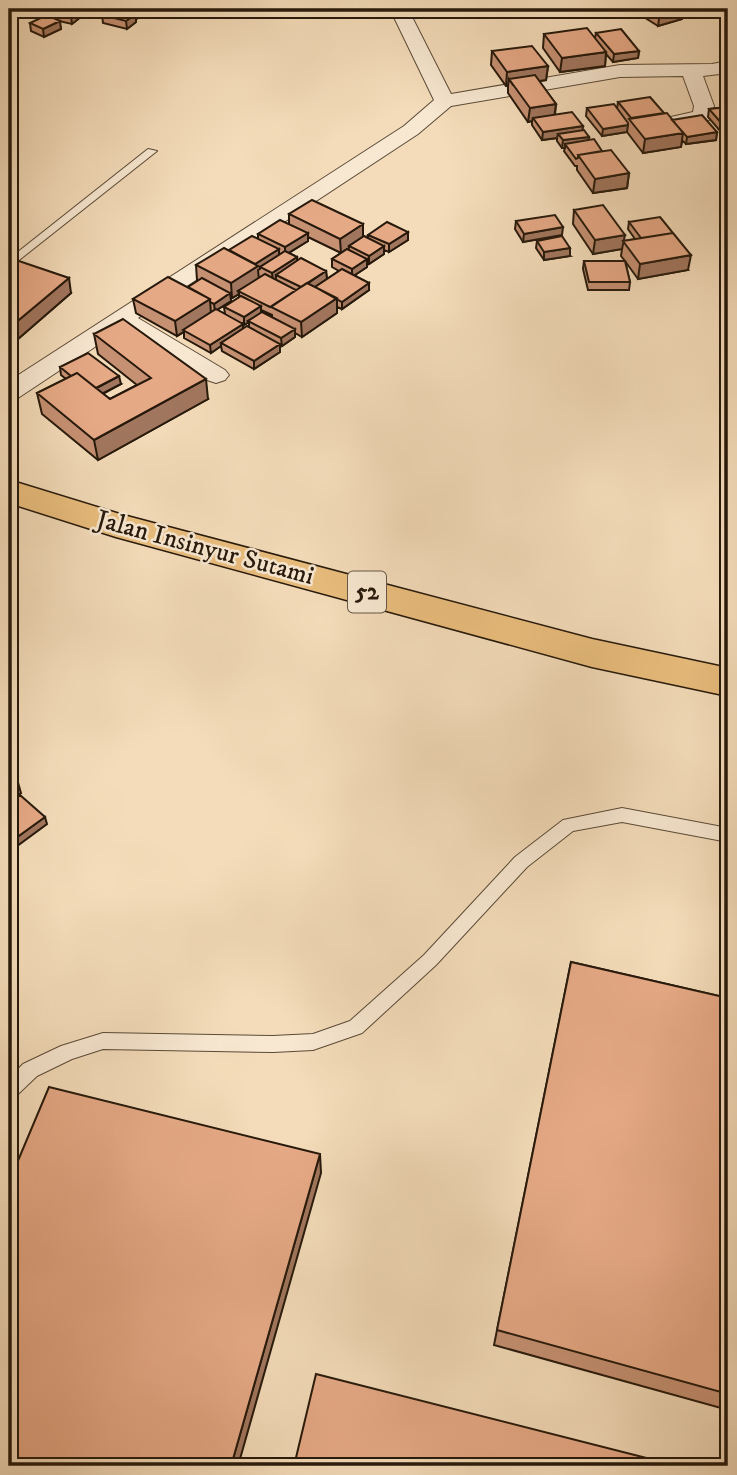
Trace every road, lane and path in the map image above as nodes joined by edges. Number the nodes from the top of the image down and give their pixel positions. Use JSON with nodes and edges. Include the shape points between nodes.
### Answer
{"nodes":[{"id":1,"x":399,"y":9,"type":"edge"},
{"id":2,"x":728,"y":67,"type":"edge"},
{"id":3,"x":691,"y":71,"type":"junction"},
{"id":4,"x":444,"y":101,"type":"junction"},
{"id":5,"x":645,"y":129,"type":"edge"},
{"id":6,"x":152,"y":151,"type":"dead end"},
{"id":7,"x":9,"y":265,"type":"edge"},
{"id":8,"x":122,"y":319,"type":"junction"},
{"id":9,"x":216,"y":374,"type":"dead end"},
{"id":10,"x":9,"y":392,"type":"edge"},
{"id":11,"x":9,"y":491,"type":"edge"},
{"id":12,"x":728,"y":682,"type":"edge"},
{"id":13,"x":728,"y":835,"type":"edge"},
{"id":14,"x":9,"y":1090,"type":"edge"}],
"edges":[{"from":1,"to":4,"type":"street"},
{"from":2,"to":3,"type":"street"},
{"from":3,"to":4,"type":"street","via":[[620,71]]},
{"from":3,"to":5,"type":"street","via":[[704,106],[702,116]]},
{"from":4,"to":8,"type":"street","via":[[411,130]]},
{"from":6,"to":7,"type":"lane"},
{"from":8,"to":9,"type":"street"},
{"from":8,"to":10,"type":"street"},
{"from":11,"to":12,"type":"highway","name":"Jalan Insinyur Sutami","number":"52","via":[[116,525],[592,653]]},
{"from":13,"to":14,"type":"lane","via":[[622,815],[569,825],[521,862],[430,960],[356,1027],[313,1042],[103,1041],[30,1070]]}]}
